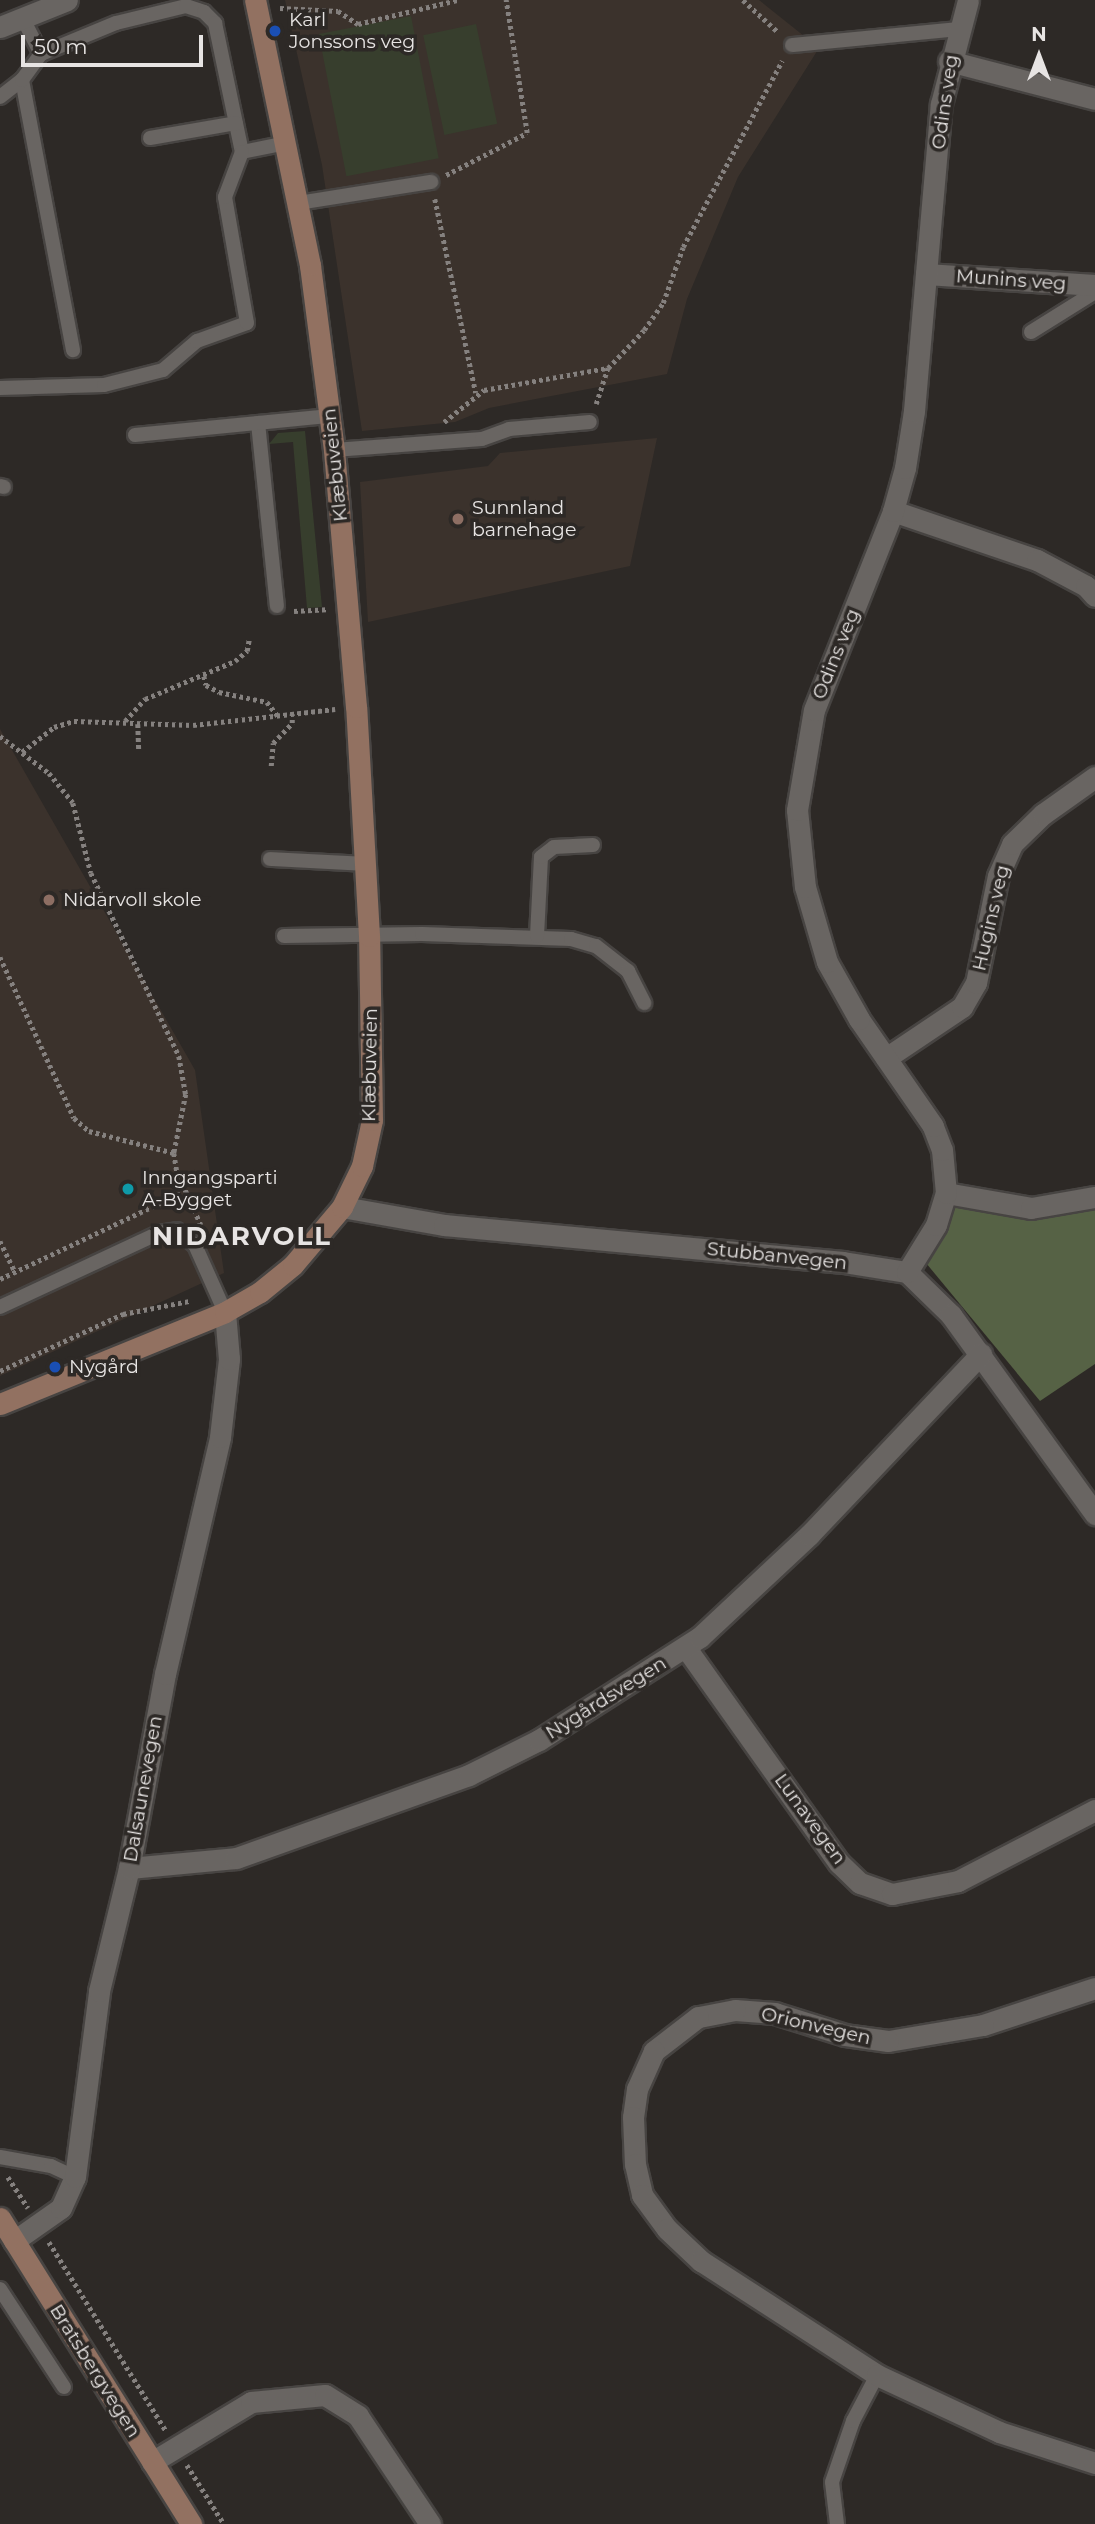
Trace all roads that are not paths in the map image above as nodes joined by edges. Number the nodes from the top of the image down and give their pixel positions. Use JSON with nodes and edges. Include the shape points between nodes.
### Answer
{"nodes":[{"id":1,"x":67,"y":0,"type":"edge"},
{"id":2,"x":255,"y":0,"type":"edge"},
{"id":3,"x":968,"y":0,"type":"edge"},
{"id":4,"x":22,"y":17,"type":"junction"},
{"id":5,"x":0,"y":27,"type":"edge"},
{"id":6,"x":957,"y":29,"type":"junction"},
{"id":7,"x":792,"y":45,"type":"road end"},
{"id":8,"x":41,"y":54,"type":"junction"},
{"id":9,"x":949,"y":61,"type":"junction"},
{"id":10,"x":22,"y":80,"type":"junction"},
{"id":11,"x":0,"y":97,"type":"edge"},
{"id":12,"x":1095,"y":99,"type":"edge"},
{"id":13,"x":236,"y":123,"type":"junction"},
{"id":14,"x":150,"y":138,"type":"dead end"},
{"id":15,"x":287,"y":143,"type":"junction"},
{"id":16,"x":242,"y":152,"type":"junction"},
{"id":17,"x":432,"y":182,"type":"road end"},
{"id":18,"x":298,"y":202,"type":"junction"},
{"id":19,"x":926,"y":274,"type":"junction"},
{"id":20,"x":1095,"y":285,"type":"edge"},
{"id":21,"x":1095,"y":292,"type":"edge"},
{"id":22,"x":1031,"y":332,"type":"dead end"},
{"id":23,"x":73,"y":350,"type":"dead end"},
{"id":24,"x":0,"y":388,"type":"edge"},
{"id":25,"x":330,"y":416,"type":"junction"},
{"id":26,"x":590,"y":422,"type":"road end"},
{"id":27,"x":258,"y":423,"type":"junction"},
{"id":28,"x":135,"y":435,"type":"dead end"},
{"id":29,"x":334,"y":450,"type":"junction"},
{"id":30,"x":893,"y":511,"type":"junction"},
{"id":31,"x":1092,"y":588,"type":"edge"},
{"id":32,"x":277,"y":606,"type":"road end"},
{"id":33,"x":1095,"y":777,"type":"edge"},
{"id":34,"x":593,"y":845,"type":"dead end"},
{"id":35,"x":270,"y":859,"type":"dead end"},
{"id":36,"x":365,"y":864,"type":"junction"},
{"id":37,"x":284,"y":936,"type":"dead end"},
{"id":38,"x":369,"y":936,"type":"junction"},
{"id":39,"x":537,"y":936,"type":"junction"},
{"id":40,"x":644,"y":1003,"type":"dead end"},
{"id":41,"x":887,"y":1058,"type":"junction"},
{"id":42,"x":946,"y":1193,"type":"junction"},
{"id":43,"x":1095,"y":1197,"type":"edge"},
{"id":44,"x":342,"y":1207,"type":"junction"},
{"id":45,"x":907,"y":1272,"type":"junction"},
{"id":46,"x":222,"y":1303,"type":"junction"},
{"id":47,"x":0,"y":1307,"type":"edge"},
{"id":48,"x":981,"y":1354,"type":"junction"},
{"id":49,"x":0,"y":1404,"type":"edge"},
{"id":50,"x":1095,"y":1514,"type":"edge"},
{"id":51,"x":686,"y":1648,"type":"junction"},
{"id":52,"x":1095,"y":1810,"type":"edge"},
{"id":53,"x":130,"y":1868,"type":"junction"},
{"id":54,"x":1095,"y":1988,"type":"edge"},
{"id":55,"x":0,"y":2157,"type":"edge"},
{"id":56,"x":75,"y":2178,"type":"junction"},
{"id":57,"x":0,"y":2218,"type":"edge"},
{"id":58,"x":14,"y":2241,"type":"junction"},
{"id":59,"x":0,"y":2289,"type":"edge"},
{"id":60,"x":877,"y":2375,"type":"junction"},
{"id":61,"x":64,"y":2387,"type":"dead end"},
{"id":62,"x":152,"y":2462,"type":"junction"},
{"id":63,"x":1095,"y":2463,"type":"edge"},
{"id":64,"x":191,"y":2524,"type":"edge"},
{"id":65,"x":430,"y":2524,"type":"edge"},
{"id":66,"x":837,"y":2524,"type":"edge"}],
"edges":[{"from":1,"to":4,"type":"street"},
{"from":2,"to":15,"type":"street","name":"Klæbuveien"},
{"from":3,"to":6,"type":"street","name":"Odins veg"},
{"from":4,"to":5,"type":"street"},
{"from":4,"to":8,"type":"lane"},
{"from":6,"to":7,"type":"lane"},
{"from":6,"to":9,"type":"street","name":"Odins veg"},
{"from":8,"to":10,"type":"lane"},
{"from":8,"to":13,"type":"lane","via":[[166,8],[186,6],[204,12],[215,23]]},
{"from":9,"to":12,"type":"street"},
{"from":9,"to":19,"type":"street","name":"Odins veg"},
{"from":10,"to":11,"type":"lane"},
{"from":10,"to":23,"type":"lane"},
{"from":13,"to":14,"type":"lane"},
{"from":13,"to":16,"type":"lane"},
{"from":15,"to":16,"type":"lane"},
{"from":15,"to":18,"type":"street","name":"Klæbuveien"},
{"from":16,"to":24,"type":"lane","via":[[225,197],[247,323],[197,341],[163,370],[104,385]]},
{"from":17,"to":18,"type":"lane"},
{"from":18,"to":25,"type":"street","name":"Klæbuveien"},
{"from":19,"to":20,"type":"street","name":"Munins veg"},
{"from":19,"to":30,"type":"street","name":"Odins veg","via":[[914,411]]},
{"from":21,"to":22,"type":"lane"},
{"from":25,"to":27,"type":"lane"},
{"from":25,"to":29,"type":"street","name":"Klæbuveien"},
{"from":26,"to":29,"type":"lane"},
{"from":27,"to":28,"type":"lane"},
{"from":27,"to":32,"type":"lane"},
{"from":29,"to":36,"type":"street","name":"Klæbuveien","via":[[349,603]]},
{"from":30,"to":31,"type":"street","via":[[1037,561]]},
{"from":30,"to":41,"type":"street","name":"Odins veg","via":[[814,709],[797,810],[805,887],[827,962]]},
{"from":33,"to":41,"type":"street","name":"Hugins veg","via":[[1043,814],[1012,844],[998,876],[976,983],[962,1007]]},
{"from":34,"to":39,"type":"lane","via":[[554,847],[541,856]]},
{"from":35,"to":36,"type":"lane"},
{"from":36,"to":38,"type":"street","name":"Klæbuveien"},
{"from":37,"to":38,"type":"lane"},
{"from":38,"to":39,"type":"lane"},
{"from":38,"to":44,"type":"street","name":"Klæbuveien","via":[[372,1120],[362,1166]]},
{"from":39,"to":40,"type":"lane","via":[[596,946],[628,971]]},
{"from":41,"to":42,"type":"street","name":"Odins veg","via":[[933,1126],[942,1150]]},
{"from":42,"to":43,"type":"street","via":[[1031,1208]]},
{"from":42,"to":45,"type":"street","name":"Odins veg","via":[[936,1225]]},
{"from":44,"to":45,"type":"street","name":"Stubbanvegen","via":[[444,1225],[829,1260]]},
{"from":44,"to":46,"type":"street","name":"Klæbuveien","via":[[293,1265],[260,1292]]},
{"from":45,"to":48,"type":"street","via":[[951,1315]]},
{"from":46,"to":47,"type":"lane","via":[[195,1245],[186,1234],[169,1230]]},
{"from":46,"to":49,"type":"street","name":"Klæbuveien"},
{"from":46,"to":53,"type":"street","name":"Dalsaunevegen","via":[[229,1359],[220,1437],[148,1749]]},
{"from":48,"to":50,"type":"street"},
{"from":48,"to":51,"type":"street","name":"Nygårdsvegen","via":[[809,1535]]},
{"from":51,"to":52,"type":"street","name":"Lunavegen","via":[[839,1863],[860,1883],[892,1895],[958,1881]]},
{"from":51,"to":53,"type":"street","name":"Nygårdsvegen","via":[[539,1740],[468,1775],[236,1858]]},
{"from":53,"to":56,"type":"street","name":"Dalsaunevegen","via":[[99,1991]]},
{"from":54,"to":60,"type":"street","name":"Orionvegen","via":[[982,2025],[888,2041],[845,2035],[775,2013],[735,2010],[698,2017],[654,2051],[637,2089],[633,2117],[642,2195],[667,2229],[701,2260]]},
{"from":55,"to":56,"type":"lane","via":[[51,2166]]},
{"from":56,"to":58,"type":"street","name":"Dalsaunevegen","via":[[61,2208]]},
{"from":57,"to":58,"type":"street","name":"Bratsbergvegen"},
{"from":58,"to":62,"type":"street","name":"Bratsbergvegen"},
{"from":59,"to":61,"type":"lane"},
{"from":60,"to":63,"type":"street","name":"Orionvegen","via":[[999,2432]]},
{"from":60,"to":66,"type":"lane","via":[[853,2421],[832,2482]]},
{"from":62,"to":64,"type":"street","name":"Bratsbergvegen"},
{"from":62,"to":65,"type":"street","via":[[251,2402],[325,2395],[358,2416]]}]}
